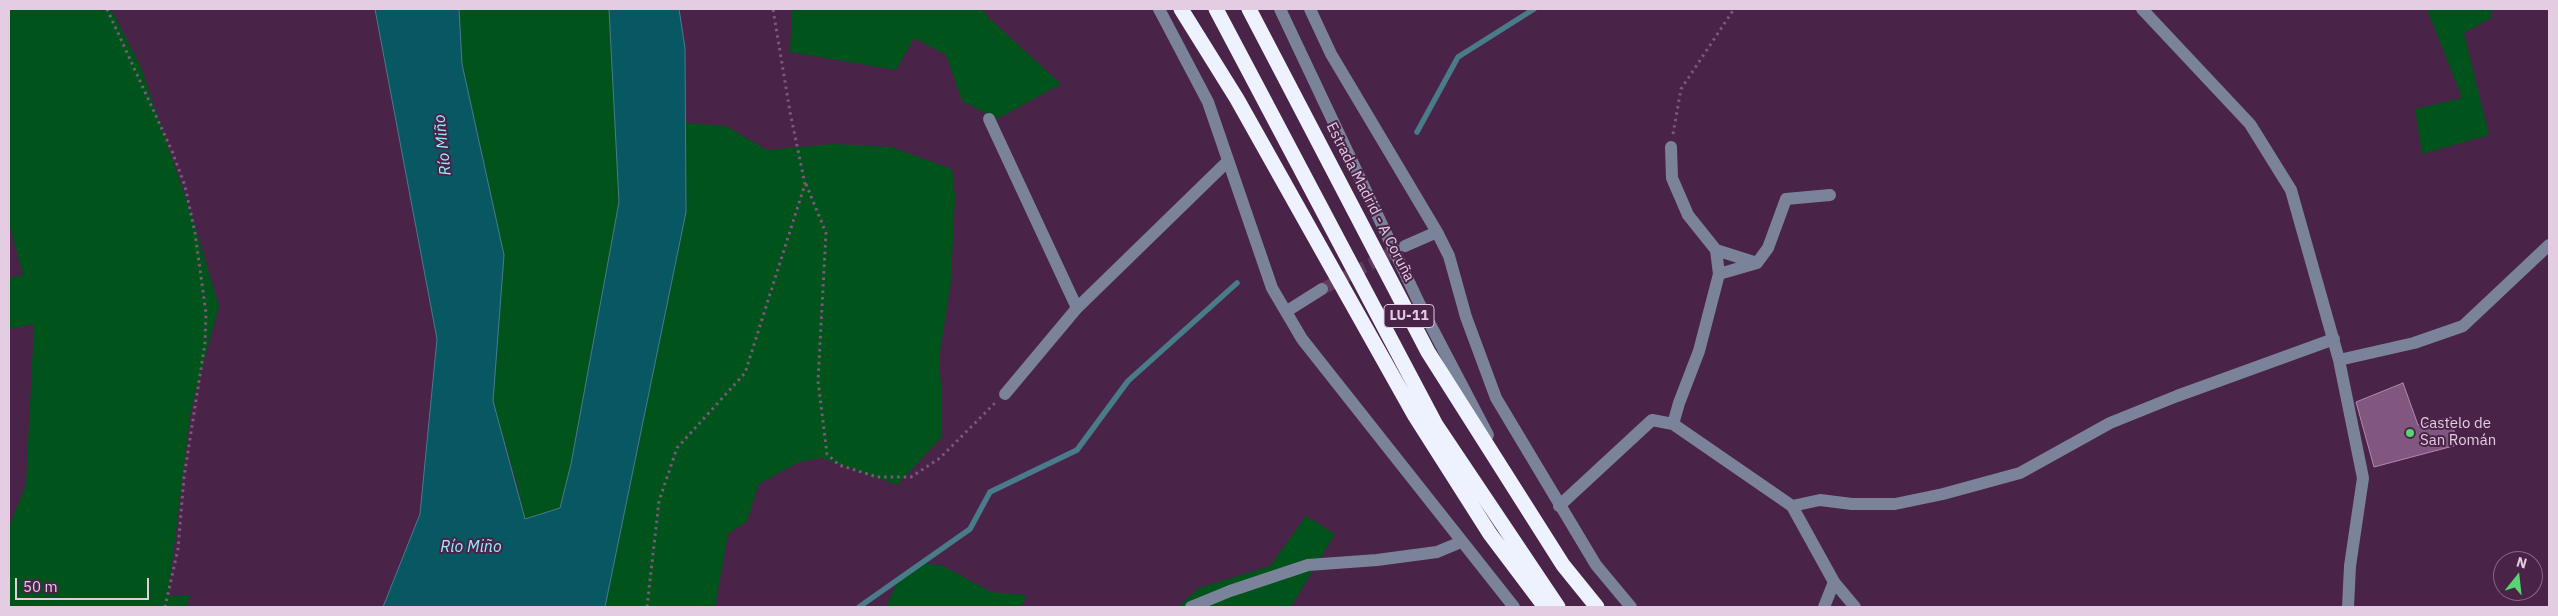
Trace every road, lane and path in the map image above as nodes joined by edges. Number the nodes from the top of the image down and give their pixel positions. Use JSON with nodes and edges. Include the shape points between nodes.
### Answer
{"nodes":[{"id":1,"x":107,"y":9,"type":"edge"},
{"id":2,"x":773,"y":9,"type":"edge"},
{"id":3,"x":1159,"y":9,"type":"edge"},
{"id":4,"x":1181,"y":9,"type":"edge"},
{"id":5,"x":1216,"y":9,"type":"edge"},
{"id":6,"x":1250,"y":9,"type":"edge"},
{"id":7,"x":1280,"y":9,"type":"edge"},
{"id":8,"x":1310,"y":9,"type":"edge"},
{"id":9,"x":1734,"y":9,"type":"edge"},
{"id":10,"x":2142,"y":9,"type":"edge"},
{"id":11,"x":989,"y":119,"type":"dead end"},
{"id":12,"x":1671,"y":147,"type":"joint"},
{"id":13,"x":1228,"y":161,"type":"junction"},
{"id":14,"x":806,"y":184,"type":"junction"},
{"id":15,"x":1830,"y":194,"type":"dead end"},
{"id":16,"x":1437,"y":232,"type":"junction"},
{"id":17,"x":2549,"y":245,"type":"edge"},
{"id":18,"x":1405,"y":246,"type":"tunnel mouth"},
{"id":19,"x":1716,"y":250,"type":"junction"},
{"id":20,"x":1757,"y":263,"type":"junction"},
{"id":21,"x":1719,"y":274,"type":"junction"},
{"id":22,"x":1322,"y":289,"type":"tunnel mouth"},
{"id":23,"x":1077,"y":308,"type":"junction"},
{"id":24,"x":1287,"y":311,"type":"junction"},
{"id":25,"x":2334,"y":339,"type":"junction"},
{"id":26,"x":2339,"y":360,"type":"junction"},
{"id":27,"x":1005,"y":394,"type":"joint"},
{"id":28,"x":1673,"y":424,"type":"junction"},
{"id":29,"x":1522,"y":501,"type":"junction"},
{"id":30,"x":1559,"y":506,"type":"junction"},
{"id":31,"x":1792,"y":506,"type":"junction"},
{"id":32,"x":1461,"y":542,"type":"junction"},
{"id":33,"x":1834,"y":582,"type":"junction"},
{"id":34,"x":165,"y":607,"type":"edge"},
{"id":35,"x":647,"y":607,"type":"edge"},
{"id":36,"x":1191,"y":607,"type":"edge"},
{"id":37,"x":1514,"y":607,"type":"edge"},
{"id":38,"x":1545,"y":607,"type":"edge"},
{"id":39,"x":1558,"y":607,"type":"edge"},
{"id":40,"x":1597,"y":607,"type":"edge"},
{"id":41,"x":1631,"y":607,"type":"edge"},
{"id":42,"x":1824,"y":607,"type":"edge"},
{"id":43,"x":1855,"y":607,"type":"edge"},
{"id":44,"x":2348,"y":607,"type":"edge"}],
"edges":[{"from":1,"to":34,"type":"path","via":[[185,186],[206,313],[205,343],[184,476],[178,549]]},
{"from":2,"to":14,"type":"path"},
{"from":3,"to":13,"type":"street","via":[[1208,102]]},
{"from":4,"to":38,"type":"highway","via":[[1237,99],[1415,416],[1490,534]]},
{"from":5,"to":39,"type":"highway","number":"LU-11","via":[[1436,425]]},
{"from":6,"to":29,"type":"highway","name":"Estrada Madrid - A Coruña","number":"LU-11","via":[[1428,352]]},
{"from":7,"to":29,"type":"street","via":[[1419,303]]},
{"from":8,"to":16,"type":"street","via":[[1331,54]]},
{"from":9,"to":12,"type":"path","via":[[1681,89]]},
{"from":10,"to":25,"type":"street","via":[[2250,124],[2291,190]]},
{"from":11,"to":23,"type":"street"},
{"from":12,"to":19,"type":"street","via":[[1672,178],[1688,215]]},
{"from":13,"to":23,"type":"street"},
{"from":13,"to":24,"type":"street","via":[[1272,288]]},
{"from":14,"to":27,"type":"path","via":[[826,233],[818,381],[827,454],[839,465],[877,477],[910,477],[940,458]]},
{"from":14,"to":35,"type":"path","via":[[744,373],[677,448],[659,501]]},
{"from":15,"to":20,"type":"street","via":[[1786,199],[1768,248]]},
{"from":16,"to":18,"type":"street"},
{"from":16,"to":30,"type":"street","via":[[1449,256],[1466,317],[1496,398]]},
{"from":17,"to":26,"type":"street","via":[[2463,326],[2414,343]]},
{"from":19,"to":20,"type":"street"},
{"from":19,"to":21,"type":"street"},
{"from":20,"to":21,"type":"street"},
{"from":21,"to":28,"type":"street","via":[[1699,351]]},
{"from":22,"to":24,"type":"street"},
{"from":23,"to":27,"type":"street"},
{"from":24,"to":32,"type":"street","via":[[1302,339]]},
{"from":25,"to":26,"type":"street"},
{"from":25,"to":31,"type":"street","via":[[2110,424],[2020,472],[1895,504],[1820,500]]},
{"from":26,"to":44,"type":"street","via":[[2363,478],[2350,566]]},
{"from":28,"to":30,"type":"street","via":[[1652,420]]},
{"from":28,"to":31,"type":"street"},
{"from":29,"to":40,"type":"highway","name":"Estrada Madrid - A Coruña","number":"LU-11","via":[[1563,565]]},
{"from":30,"to":41,"type":"street","via":[[1596,565]]},
{"from":31,"to":33,"type":"street"},
{"from":32,"to":36,"type":"street","via":[[1436,552],[1308,565]]},
{"from":32,"to":37,"type":"street"},
{"from":33,"to":42,"type":"street"},
{"from":33,"to":43,"type":"street"}]}
